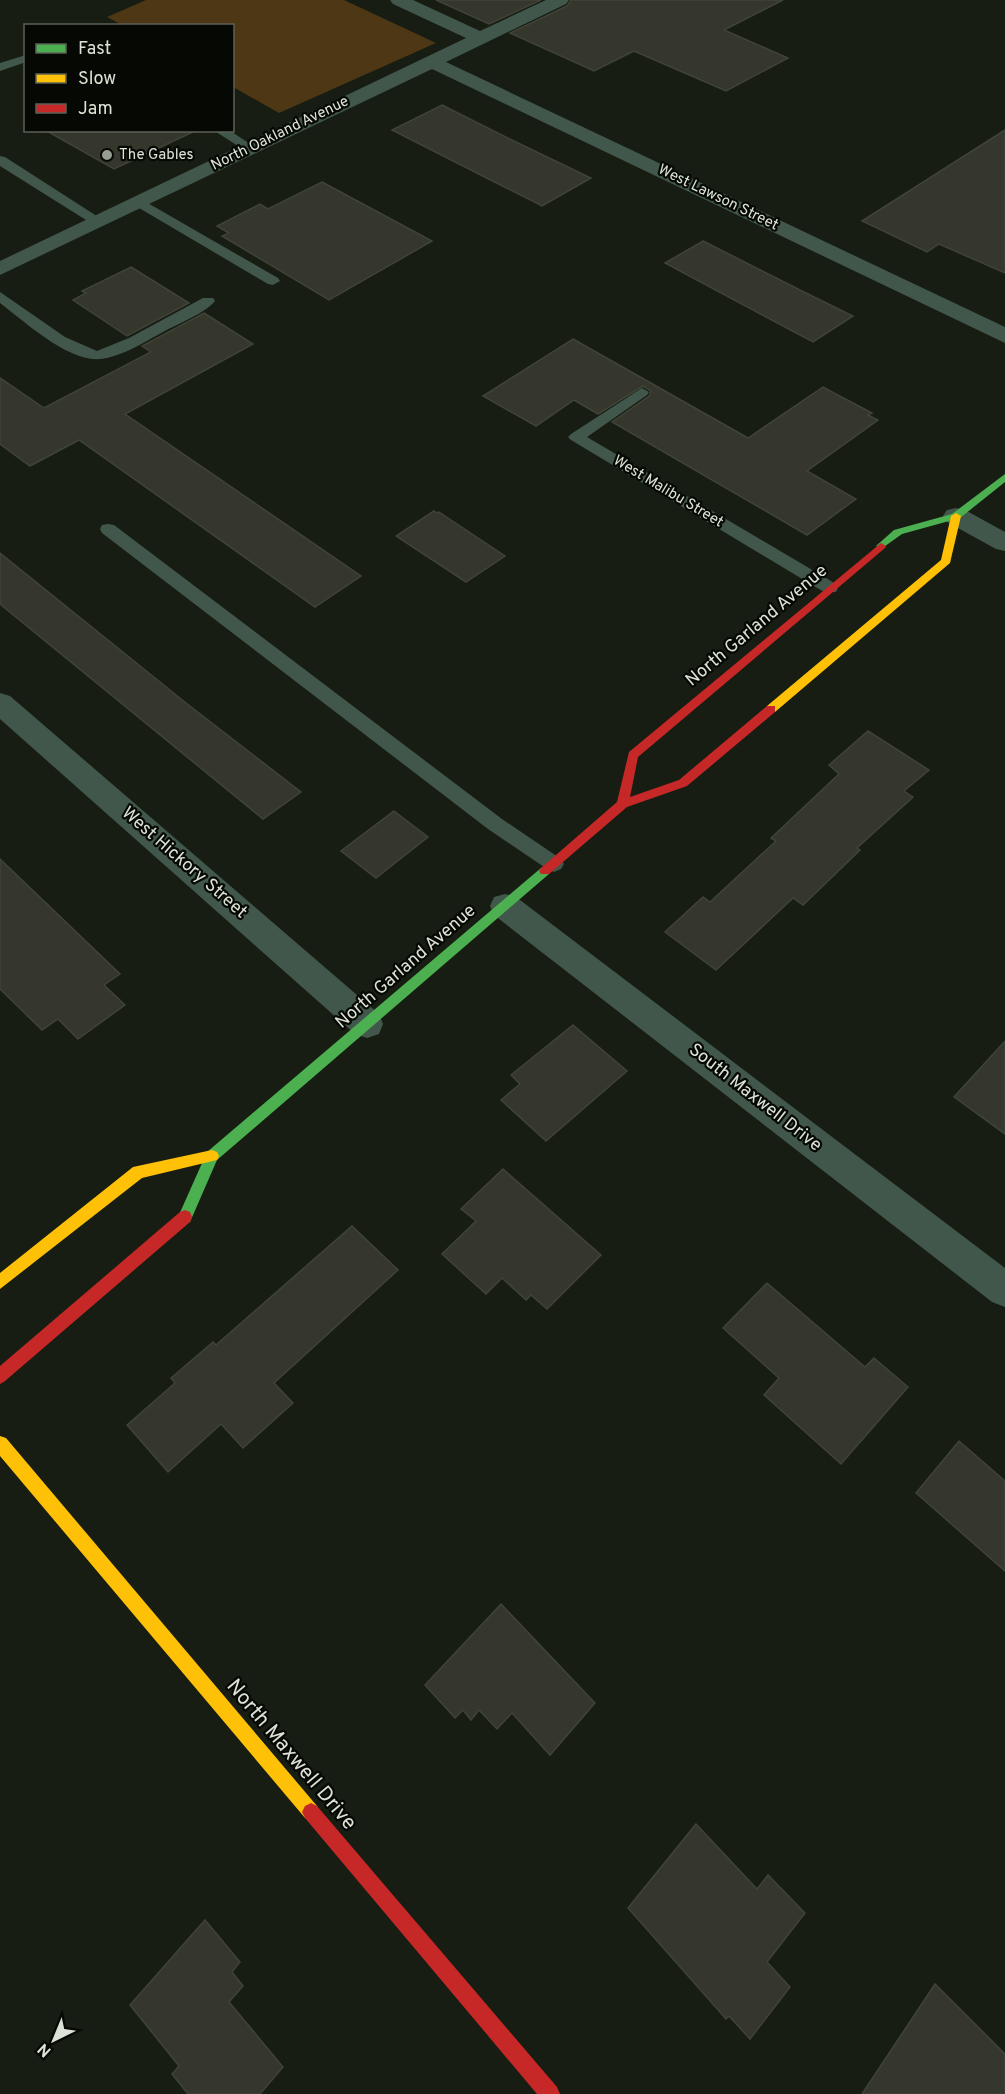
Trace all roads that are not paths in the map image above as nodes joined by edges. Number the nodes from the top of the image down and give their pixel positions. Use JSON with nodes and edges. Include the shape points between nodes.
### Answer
{"nodes":[{"id":1,"x":399,"y":0,"type":"edge"},
{"id":2,"x":560,"y":0,"type":"edge"},
{"id":3,"x":480,"y":38,"type":"junction"},
{"id":4,"x":24,"y":59,"type":"edge"},
{"id":5,"x":430,"y":61,"type":"junction"},
{"id":6,"x":0,"y":67,"type":"edge"},
{"id":7,"x":222,"y":132,"type":"edge"},
{"id":8,"x":250,"y":148,"type":"junction"},
{"id":9,"x":0,"y":160,"type":"edge"},
{"id":10,"x":139,"y":202,"type":"junction"},
{"id":11,"x":99,"y":222,"type":"junction"},
{"id":12,"x":0,"y":269,"type":"edge"},
{"id":13,"x":273,"y":281,"type":"dead end"},
{"id":14,"x":0,"y":296,"type":"edge"},
{"id":15,"x":208,"y":301,"type":"dead end"},
{"id":16,"x":1005,"y":336,"type":"edge"},
{"id":17,"x":642,"y":392,"type":"dead end"},
{"id":18,"x":1005,"y":477,"type":"edge"},
{"id":19,"x":956,"y":516,"type":"junction"},
{"id":20,"x":108,"y":529,"type":"dead end"},
{"id":21,"x":1005,"y":543,"type":"edge"},
{"id":22,"x":830,"y":588,"type":"junction"},
{"id":23,"x":0,"y":703,"type":"edge"},
{"id":24,"x":623,"y":804,"type":"junction"},
{"id":25,"x":554,"y":864,"type":"junction"},
{"id":26,"x":505,"y":906,"type":"junction"},
{"id":27,"x":367,"y":1024,"type":"junction"},
{"id":28,"x":212,"y":1156,"type":"junction"},
{"id":29,"x":0,"y":1282,"type":"edge"},
{"id":30,"x":1005,"y":1290,"type":"edge"},
{"id":31,"x":0,"y":1376,"type":"edge"},
{"id":32,"x":0,"y":1444,"type":"edge"},
{"id":33,"x":550,"y":2094,"type":"edge"}],
"edges":[{"from":1,"to":3,"type":"street"},
{"from":2,"to":3,"type":"street","name":"North Oakland Avenue"},
{"from":3,"to":5,"type":"street","name":"North Oakland Avenue"},
{"from":4,"to":6,"type":"lane"},
{"from":5,"to":8,"type":"street","name":"North Oakland Avenue"},
{"from":5,"to":16,"type":"street","name":"West Lawson Street"},
{"from":7,"to":8,"type":"lane"},
{"from":8,"to":10,"type":"street","name":"North Oakland Avenue"},
{"from":9,"to":11,"type":"lane"},
{"from":10,"to":11,"type":"street","name":"North Oakland Avenue"},
{"from":10,"to":13,"type":"lane"},
{"from":11,"to":12,"type":"street","name":"North Oakland Avenue"},
{"from":14,"to":15,"type":"lane","via":[[74,349],[99,356]]},
{"from":17,"to":22,"type":"lane","name":"West Malibu Street","via":[[576,437]]},
{"from":18,"to":19,"type":"main road","name":"North Garland Avenue"},
{"from":19,"to":21,"type":"street"},
{"from":19,"to":22,"type":"main road","name":"North Garland Avenue","via":[[898,532]]},
{"from":19,"to":24,"type":"main road","name":"North Garland Avenue","via":[[945,561],[683,783]]},
{"from":20,"to":25,"type":"lane","via":[[495,824]]},
{"from":22,"to":24,"type":"main road","name":"North Garland Avenue","via":[[633,755]]},
{"from":23,"to":27,"type":"street","name":"West Hickory Street"},
{"from":24,"to":25,"type":"main road","name":"North Garland Avenue"},
{"from":25,"to":26,"type":"main road","name":"North Garland Avenue"},
{"from":26,"to":27,"type":"main road","name":"North Garland Avenue"},
{"from":26,"to":30,"type":"street","name":"South Maxwell Drive"},
{"from":27,"to":28,"type":"main road","name":"North Garland Avenue"},
{"from":28,"to":29,"type":"main road","name":"North Garland Avenue","via":[[138,1172]]},
{"from":28,"to":31,"type":"main road","name":"North Garland Avenue","via":[[185,1218]]},
{"from":32,"to":33,"type":"main road","name":"North Maxwell Drive"}]}
